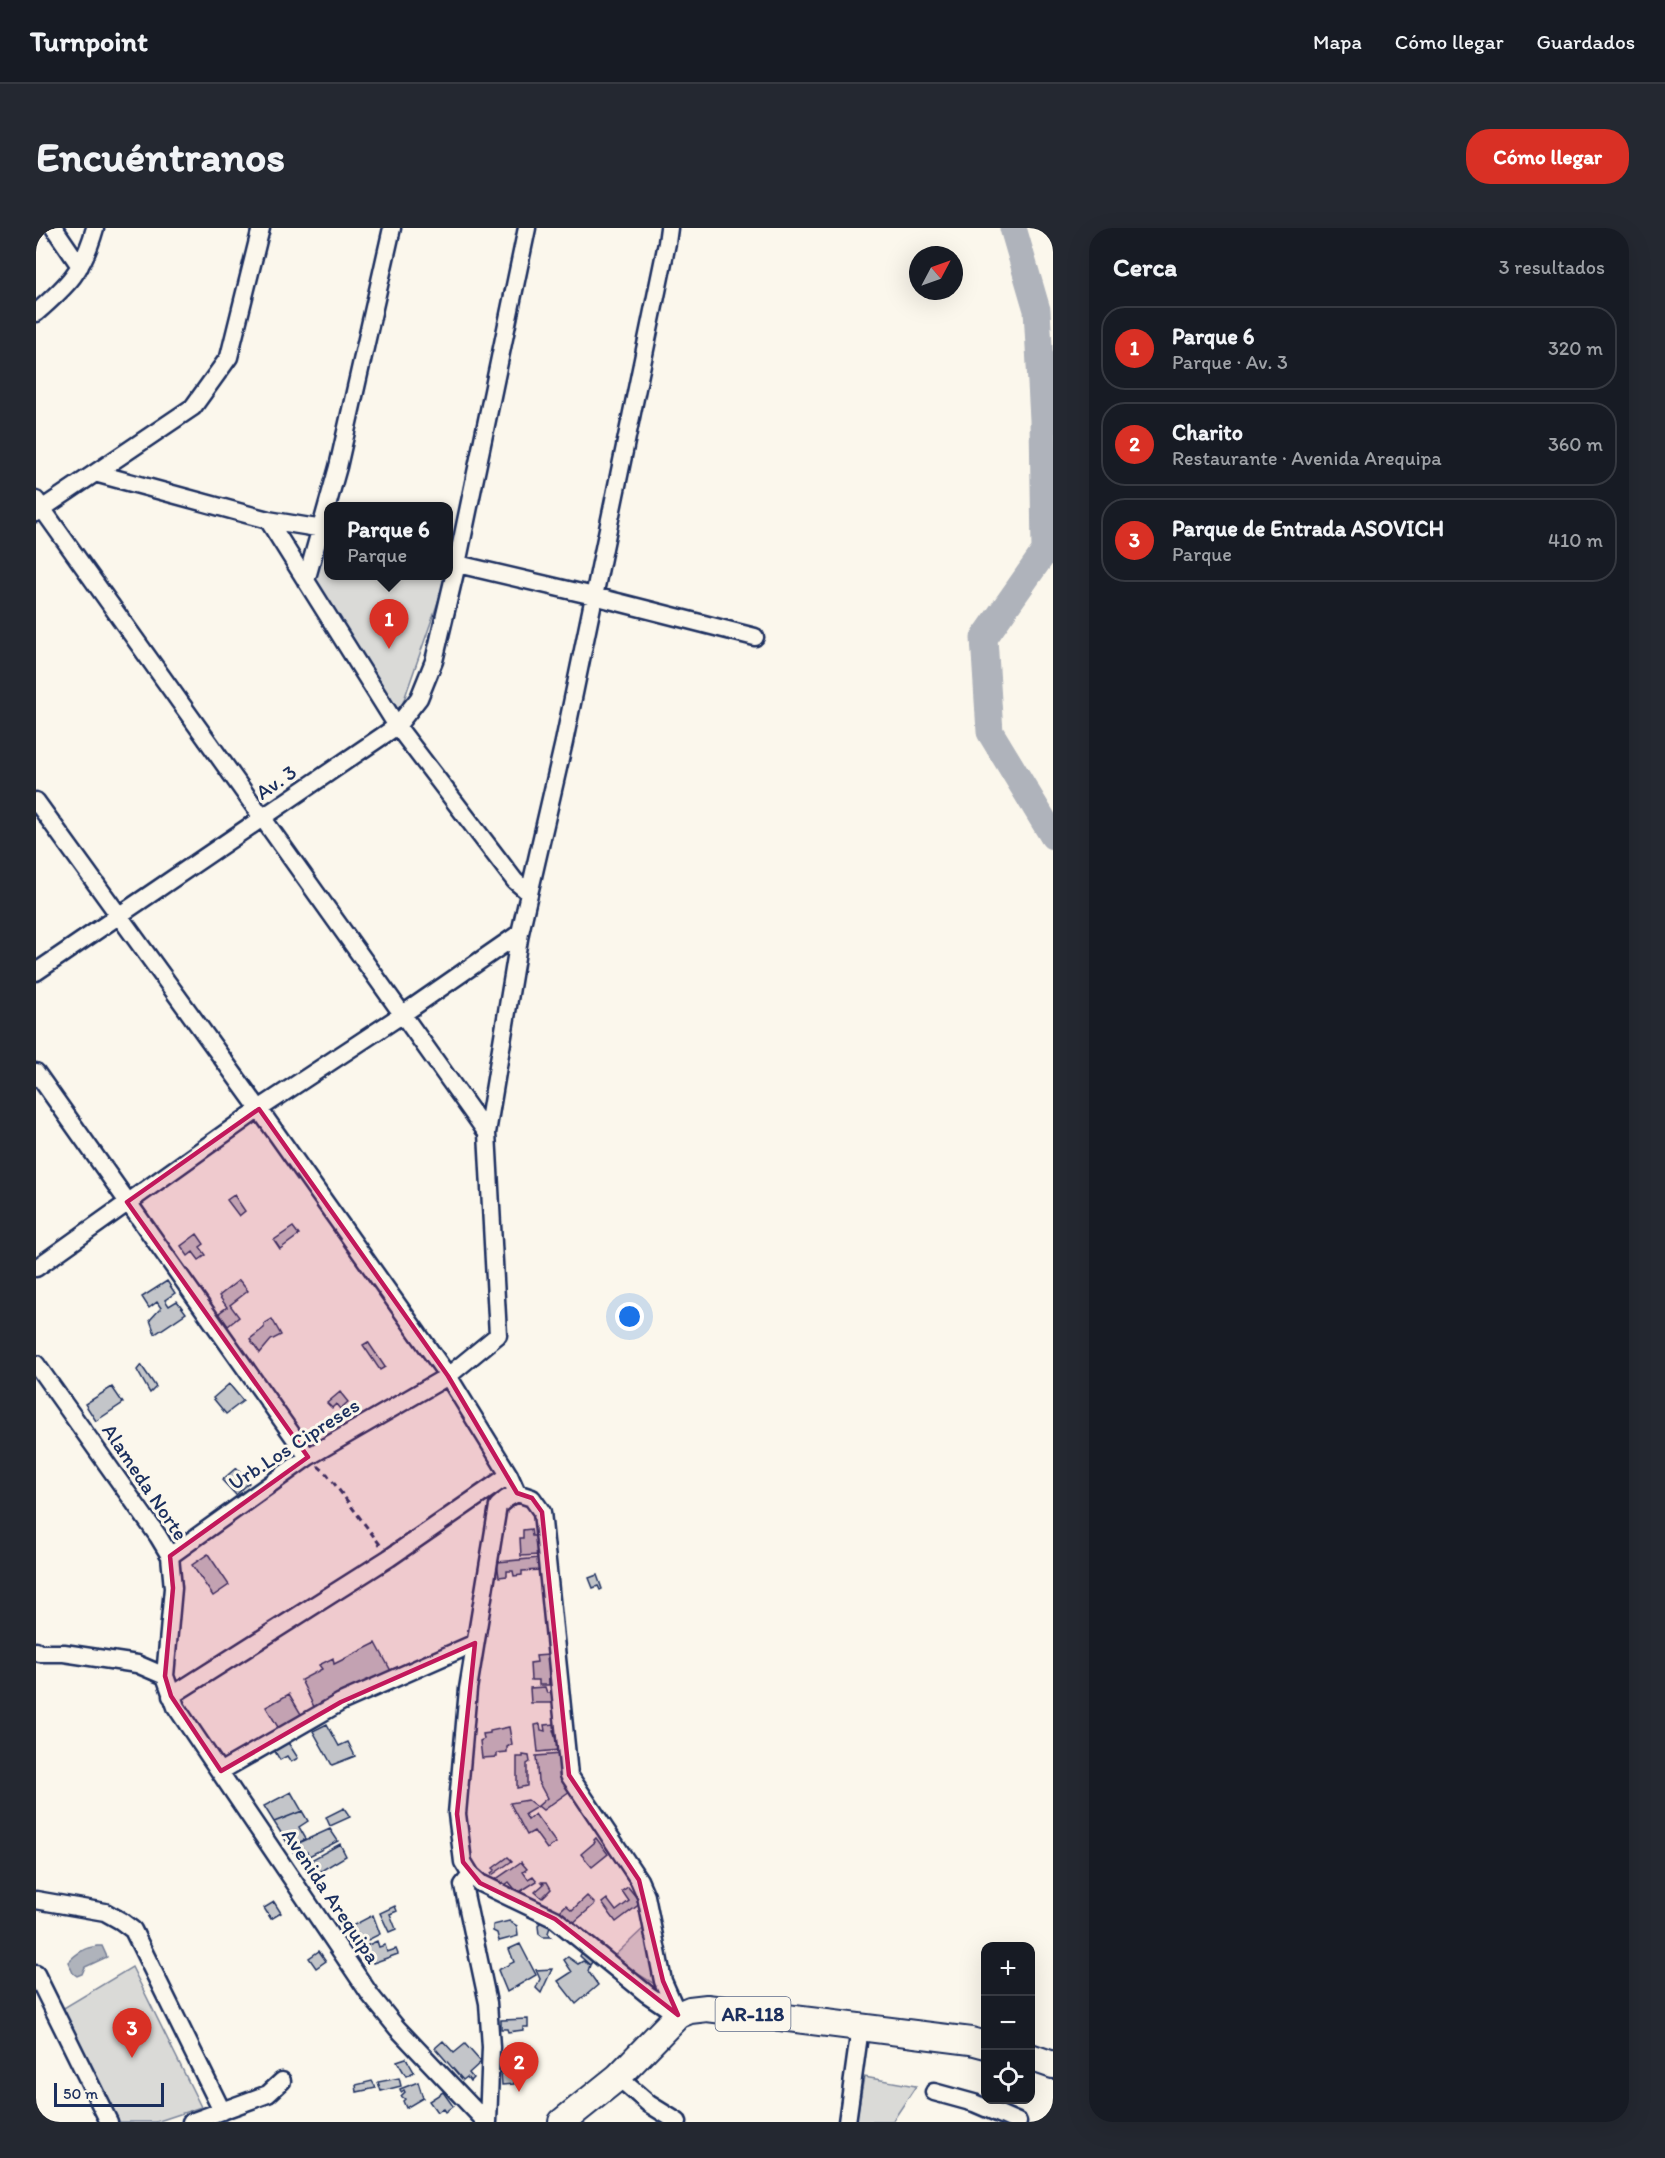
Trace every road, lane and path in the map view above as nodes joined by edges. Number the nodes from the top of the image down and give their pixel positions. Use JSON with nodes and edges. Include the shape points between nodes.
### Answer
{"nodes":[{"id":1,"x":54,"y":228,"type":"edge"},
{"id":2,"x":95,"y":228,"type":"edge"},
{"id":3,"x":261,"y":228,"type":"edge"},
{"id":4,"x":392,"y":228,"type":"edge"},
{"id":5,"x":527,"y":228,"type":"edge"},
{"id":6,"x":669,"y":228,"type":"edge"},
{"id":7,"x":80,"y":266,"type":"junction"},
{"id":8,"x":36,"y":313,"type":"edge"},
{"id":9,"x":95,"y":472,"type":"junction"},
{"id":10,"x":331,"y":502,"type":"edge"},
{"id":11,"x":38,"y":507,"type":"edge"},
{"id":12,"x":268,"y":520,"type":"junction"},
{"id":13,"x":324,"y":529,"type":"edge"},
{"id":14,"x":324,"y":532,"type":"edge"},
{"id":15,"x":453,"y":563,"type":"edge"},
{"id":16,"x":450,"y":580,"type":"edge"},
{"id":17,"x":306,"y":581,"type":"junction"},
{"id":18,"x":594,"y":596,"type":"junction"},
{"id":19,"x":755,"y":637,"type":"dead end"},
{"id":20,"x":397,"y":726,"type":"junction"},
{"id":21,"x":36,"y":801,"type":"edge"},
{"id":22,"x":263,"y":818,"type":"junction"},
{"id":23,"x":528,"y":892,"type":"junction"},
{"id":24,"x":120,"y":916,"type":"junction"},
{"id":25,"x":519,"y":933,"type":"junction"},
{"id":26,"x":36,"y":972,"type":"edge"},
{"id":27,"x":403,"y":1014,"type":"junction"},
{"id":28,"x":36,"y":1072,"type":"edge"},
{"id":29,"x":259,"y":1109,"type":"junction"},
{"id":30,"x":487,"y":1133,"type":"junction"},
{"id":31,"x":127,"y":1202,"type":"junction"},
{"id":32,"x":36,"y":1268,"type":"edge"},
{"id":33,"x":36,"y":1364,"type":"edge"},
{"id":34,"x":447,"y":1376,"type":"junction"},
{"id":35,"x":308,"y":1457,"type":"junction"},
{"id":36,"x":509,"y":1475,"type":"junction"},
{"id":37,"x":517,"y":1493,"type":"junction"},
{"id":38,"x":170,"y":1556,"type":"junction"},
{"id":39,"x":389,"y":1558,"type":"junction"},
{"id":40,"x":475,"y":1643,"type":"junction"},
{"id":41,"x":37,"y":1653,"type":"edge"},
{"id":42,"x":165,"y":1676,"type":"junction"},
{"id":43,"x":171,"y":1696,"type":"junction"},
{"id":44,"x":221,"y":1771,"type":"junction"},
{"id":45,"x":471,"y":1875,"type":"junction"},
{"id":46,"x":43,"y":1902,"type":"edge"},
{"id":47,"x":36,"y":1917,"type":"edge"},
{"id":48,"x":36,"y":1974,"type":"edge"},
{"id":49,"x":678,"y":2015,"type":"junction"},
{"id":50,"x":860,"y":2028,"type":"junction"},
{"id":51,"x":981,"y":2044,"type":"edge"},
{"id":52,"x":1035,"y":2059,"type":"edge"},
{"id":53,"x":1053,"y":2065,"type":"edge"},
{"id":54,"x":618,"y":2077,"type":"junction"},
{"id":55,"x":282,"y":2081,"type":"dead end"},
{"id":56,"x":934,"y":2092,"type":"dead end"},
{"id":57,"x":222,"y":2111,"type":"junction"},
{"id":58,"x":109,"y":2122,"type":"edge"},
{"id":59,"x":191,"y":2122,"type":"edge"},
{"id":60,"x":487,"y":2122,"type":"edge"},
{"id":61,"x":562,"y":2122,"type":"edge"},
{"id":62,"x":678,"y":2122,"type":"edge"},
{"id":63,"x":847,"y":2122,"type":"edge"},
{"id":64,"x":1018,"y":2122,"type":"edge"}],
"edges":[{"from":1,"to":7,"type":"street"},
{"from":2,"to":7,"type":"street"},
{"from":3,"to":9,"type":"street","via":[[229,357],[193,407]]},
{"from":4,"to":10,"type":"street"},
{"from":5,"to":15,"type":"street","name":"Av. 3"},
{"from":6,"to":18,"type":"street"},
{"from":7,"to":8,"type":"street","via":[[66,286]]},
{"from":9,"to":11,"type":"street"},
{"from":9,"to":12,"type":"street"},
{"from":11,"to":22,"type":"street"},
{"from":12,"to":13,"type":"street"},
{"from":12,"to":17,"type":"street"},
{"from":14,"to":17,"type":"street"},
{"from":15,"to":18,"type":"street"},
{"from":16,"to":20,"type":"street","name":"Av. 3","via":[[434,660],[419,698]]},
{"from":17,"to":20,"type":"street"},
{"from":18,"to":19,"type":"street"},
{"from":18,"to":23,"type":"street"},
{"from":20,"to":22,"type":"street","name":"Av. 3"},
{"from":20,"to":23,"type":"street","via":[[515,881]]},
{"from":21,"to":24,"type":"street"},
{"from":22,"to":24,"type":"street","name":"Av. 3"},
{"from":22,"to":27,"type":"street"},
{"from":23,"to":25,"type":"street"},
{"from":24,"to":26,"type":"street","name":"Av. 3"},
{"from":24,"to":29,"type":"street"},
{"from":25,"to":27,"type":"street"},
{"from":25,"to":30,"type":"street"},
{"from":27,"to":29,"type":"street"},
{"from":27,"to":30,"type":"street"},
{"from":28,"to":31,"type":"street"},
{"from":29,"to":31,"type":"street"},
{"from":29,"to":34,"type":"street"},
{"from":30,"to":34,"type":"street","name":"Urb.Los Cipreses","via":[[498,1335]]},
{"from":31,"to":32,"type":"street"},
{"from":31,"to":35,"type":"street"},
{"from":33,"to":38,"type":"street","name":"Alameda Norte"},
{"from":34,"to":35,"type":"street","name":"Urb.Los Cipreses"},
{"from":34,"to":36,"type":"street"},
{"from":35,"to":38,"type":"street","name":"Urb.Los Cipreses"},
{"from":35,"to":39,"type":"path","via":[[327,1474]]},
{"from":36,"to":37,"type":"street"},
{"from":36,"to":39,"type":"street"},
{"from":37,"to":40,"type":"street","via":[[498,1506]]},
{"from":37,"to":49,"type":"street","via":[[532,1498],[542,1512],[568,1775],[639,1880],[646,1896],[663,1981]]},
{"from":38,"to":42,"type":"street","name":"Alameda Norte","via":[[173,1588]]},
{"from":39,"to":43,"type":"street"},
{"from":40,"to":44,"type":"street","via":[[341,1702]]},
{"from":40,"to":45,"type":"street","via":[[457,1814],[463,1862]]},
{"from":41,"to":42,"type":"street","via":[[137,1664]]},
{"from":42,"to":43,"type":"street","name":"Avenida Arequipa"},
{"from":43,"to":44,"type":"street","name":"Avenida Arequipa"},
{"from":44,"to":60,"type":"street","name":"Avenida Arequipa","via":[[371,1996]]},
{"from":45,"to":49,"type":"street","via":[[555,1919]]},
{"from":45,"to":60,"type":"street","via":[[464,1885],[488,2003],[491,2047]]},
{"from":46,"to":47,"type":"street"},
{"from":46,"to":57,"type":"street","via":[[105,1912],[133,1930]]},
{"from":48,"to":58,"type":"street"},
{"from":49,"to":50,"type":"main road","number":"AR-118","via":[[707,2008]]},
{"from":49,"to":54,"type":"main road"},
{"from":50,"to":51,"type":"main road","number":"AR-118"},
{"from":50,"to":63,"type":"street"},
{"from":52,"to":53,"type":"main road"},
{"from":54,"to":61,"type":"main road"},
{"from":54,"to":62,"type":"street"},
{"from":55,"to":57,"type":"street","via":[[268,2094]]},
{"from":56,"to":64,"type":"street","via":[[974,2103]]},
{"from":57,"to":59,"type":"street"}]}
